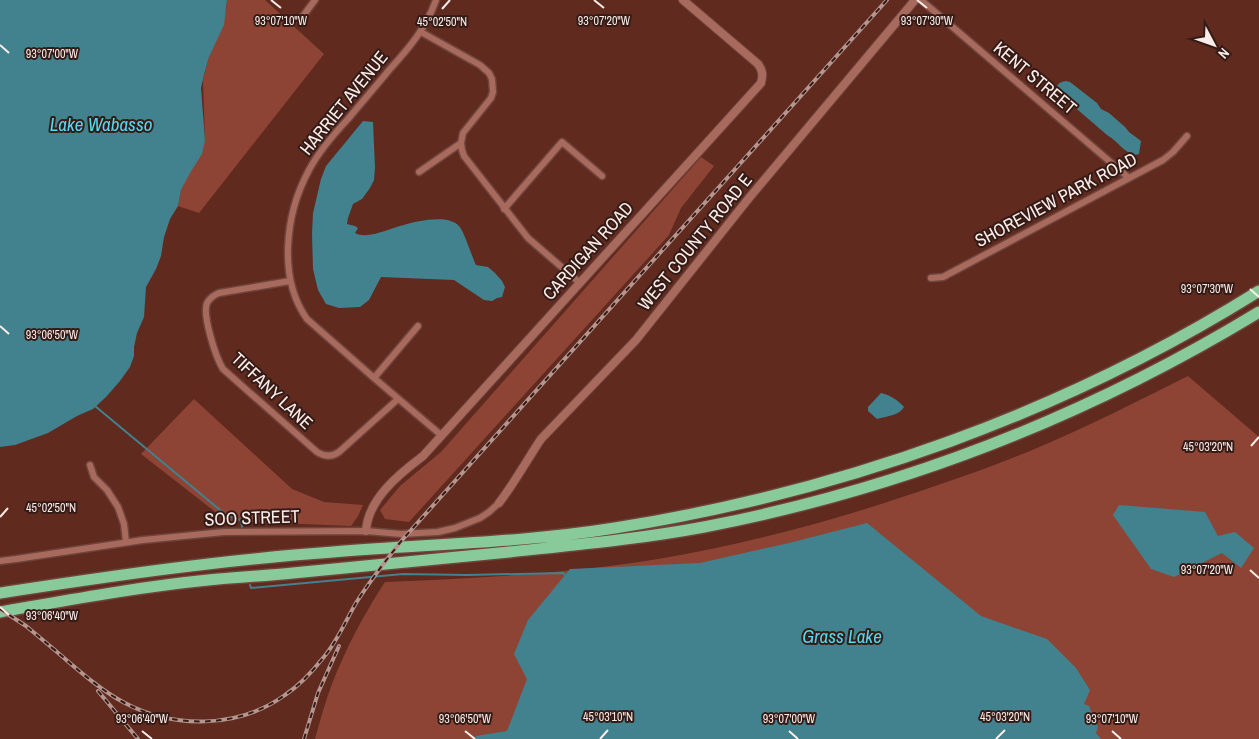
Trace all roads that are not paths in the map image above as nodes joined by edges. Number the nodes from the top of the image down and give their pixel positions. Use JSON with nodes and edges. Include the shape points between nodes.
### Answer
{"nodes":[{"id":1,"x":315,"y":0,"type":"edge"},
{"id":2,"x":436,"y":0,"type":"edge"},
{"id":3,"x":683,"y":0,"type":"edge"},
{"id":4,"x":916,"y":0,"type":"edge"},
{"id":5,"x":921,"y":0,"type":"edge"},
{"id":6,"x":300,"y":20,"type":"dead end"},
{"id":7,"x":420,"y":32,"type":"junction"},
{"id":8,"x":1188,"y":136,"type":"dead end"},
{"id":9,"x":461,"y":143,"type":"junction"},
{"id":10,"x":419,"y":172,"type":"dead end"},
{"id":11,"x":602,"y":176,"type":"dead end"},
{"id":12,"x":1130,"y":178,"type":"junction"},
{"id":13,"x":504,"y":209,"type":"junction"},
{"id":14,"x":931,"y":278,"type":"dead end"},
{"id":15,"x":290,"y":281,"type":"junction"},
{"id":16,"x":580,"y":283,"type":"junction"},
{"id":17,"x":1259,"y":291,"type":"edge"},
{"id":18,"x":1259,"y":312,"type":"edge"},
{"id":19,"x":418,"y":326,"type":"dead end"},
{"id":20,"x":374,"y":378,"type":"junction"},
{"id":21,"x":398,"y":398,"type":"junction"},
{"id":22,"x":442,"y":435,"type":"junction"},
{"id":23,"x":90,"y":465,"type":"dead end"},
{"id":24,"x":500,"y":503,"type":"joint"},
{"id":25,"x":366,"y":531,"type":"junction"},
{"id":26,"x":126,"y":542,"type":"junction"},
{"id":27,"x":0,"y":561,"type":"edge"},
{"id":28,"x":0,"y":593,"type":"edge"},
{"id":29,"x":0,"y":612,"type":"edge"}],
"edges":[{"from":1,"to":6,"type":"street"},
{"from":2,"to":7,"type":"street","name":"HARRIET AVENUE"},
{"from":3,"to":16,"type":"street","name":"CARDIGAN ROAD","via":[[758,64],[763,75],[761,83]]},
{"from":4,"to":24,"type":"street","name":"WEST COUNTY ROAD E","via":[[749,198],[636,340],[542,440]]},
{"from":5,"to":12,"type":"street","name":"KENT STREET"},
{"from":7,"to":9,"type":"street","via":[[480,65],[492,79],[491,98],[467,128]]},
{"from":7,"to":15,"type":"street","name":"HARRIET AVENUE","via":[[327,142],[308,170],[292,217],[288,250]]},
{"from":8,"to":12,"type":"street","name":"SHOREVIEW PARK ROAD","via":[[1163,160]]},
{"from":9,"to":10,"type":"street"},
{"from":9,"to":13,"type":"street","via":[[464,156]]},
{"from":11,"to":13,"type":"street","via":[[562,142]]},
{"from":12,"to":14,"type":"street","name":"SHOREVIEW PARK ROAD","via":[[943,277]]},
{"from":13,"to":16,"type":"street","via":[[528,238]]},
{"from":15,"to":20,"type":"street","name":"HARRIET AVENUE","via":[[296,301],[308,320]]},
{"from":15,"to":21,"type":"street","name":"TIFFANY LANE","via":[[220,294],[210,299],[206,314],[214,352],[223,369],[324,456],[339,452]]},
{"from":16,"to":22,"type":"street","name":"CARDIGAN ROAD"},
{"from":17,"to":28,"type":"highway","via":[[1156,350],[1011,418],[904,457],[768,497],[667,519],[564,535],[262,558]]},
{"from":18,"to":29,"type":"highway","via":[[1146,376],[1004,440],[854,491],[787,509],[604,543],[205,580]]},
{"from":19,"to":20,"type":"street"},
{"from":20,"to":21,"type":"street","name":"HARRIET AVENUE"},
{"from":21,"to":22,"type":"street","name":"HARRIET AVENUE"},
{"from":22,"to":25,"type":"street","name":"CARDIGAN ROAD","via":[[388,487],[371,509]]},
{"from":23,"to":26,"type":"street","via":[[94,477],[118,507]]},
{"from":24,"to":25,"type":"street","name":"SOO STREET","via":[[480,518],[455,528],[419,534]]},
{"from":25,"to":26,"type":"street","name":"SOO STREET","via":[[224,532]]},
{"from":26,"to":27,"type":"street","name":"SOO STREET"}]}
